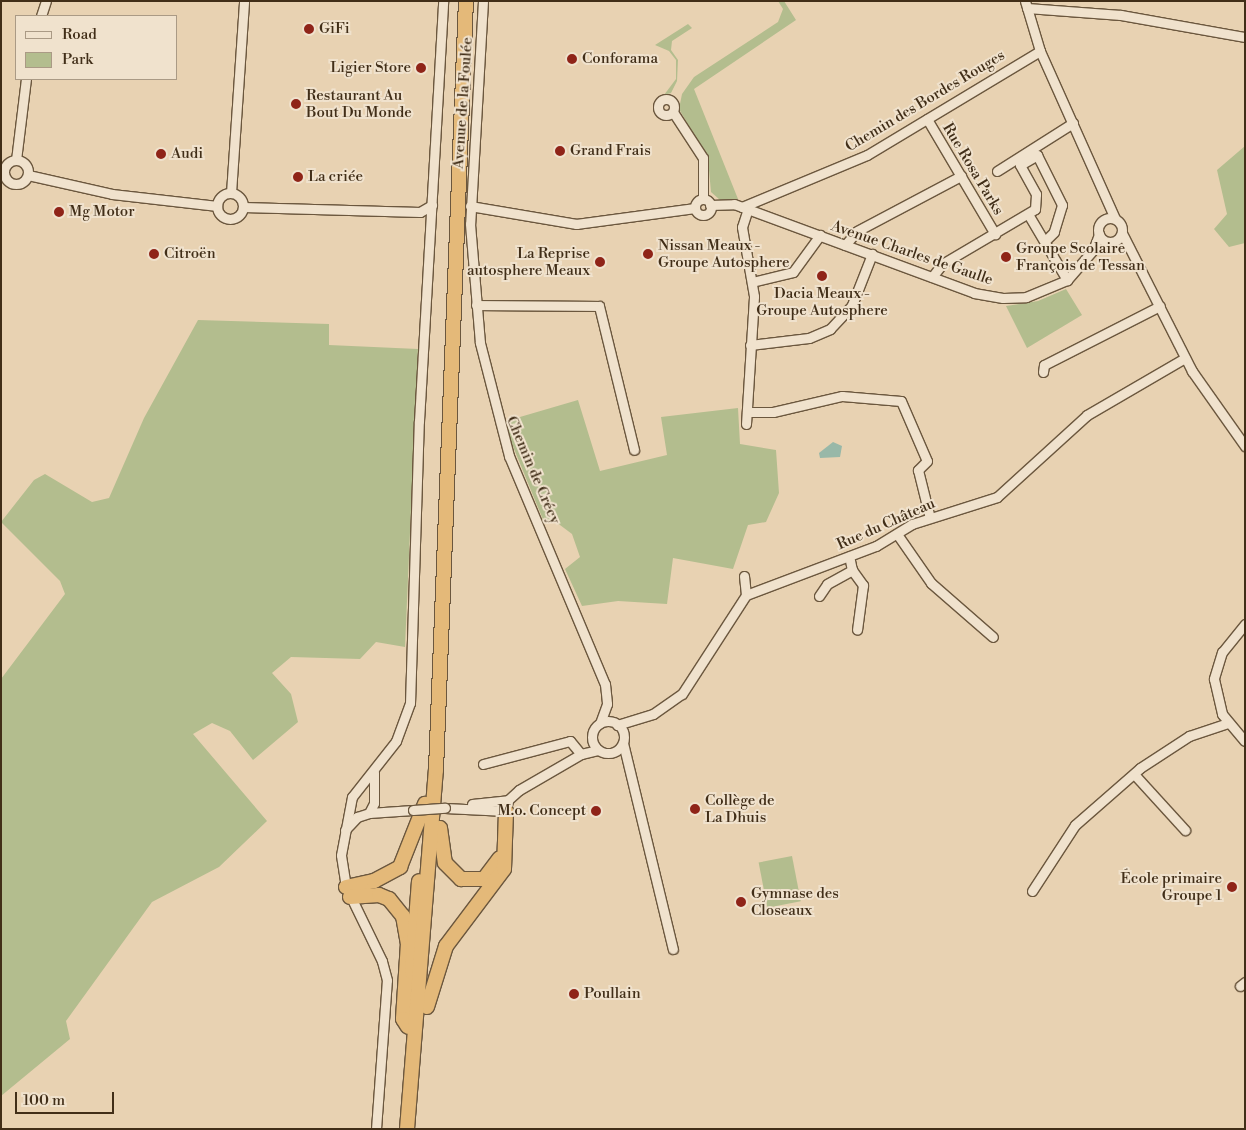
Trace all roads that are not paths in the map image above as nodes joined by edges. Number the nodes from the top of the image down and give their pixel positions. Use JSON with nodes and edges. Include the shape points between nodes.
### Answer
{"nodes":[{"id":1,"x":46,"y":1,"type":"edge"},
{"id":2,"x":244,"y":1,"type":"edge"},
{"id":3,"x":443,"y":1,"type":"edge"},
{"id":4,"x":457,"y":1,"type":"edge"},
{"id":5,"x":466,"y":1,"type":"edge"},
{"id":6,"x":482,"y":1,"type":"edge"},
{"id":7,"x":1026,"y":4,"type":"edge"},
{"id":8,"x":42,"y":15,"type":"edge"},
{"id":9,"x":1245,"y":37,"type":"edge"},
{"id":10,"x":1040,"y":51,"type":"junction"},
{"id":11,"x":26,"y":80,"type":"edge"},
{"id":12,"x":673,"y":112,"type":"dead end"},
{"id":13,"x":927,"y":119,"type":"junction"},
{"id":14,"x":1073,"y":123,"type":"junction"},
{"id":15,"x":16,"y":160,"type":"junction"},
{"id":16,"x":2,"y":169,"type":"edge"},
{"id":17,"x":997,"y":171,"type":"dead end"},
{"id":18,"x":28,"y":175,"type":"junction"},
{"id":19,"x":961,"y":176,"type":"junction"},
{"id":20,"x":1103,"y":188,"type":"junction"},
{"id":21,"x":232,"y":193,"type":"junction"},
{"id":22,"x":707,"y":202,"type":"junction"},
{"id":23,"x":217,"y":206,"type":"junction"},
{"id":24,"x":432,"y":206,"type":"junction"},
{"id":25,"x":470,"y":206,"type":"junction"},
{"id":26,"x":243,"y":207,"type":"junction"},
{"id":27,"x":696,"y":208,"type":"junction"},
{"id":28,"x":745,"y":208,"type":"junction"},
{"id":29,"x":420,"y":212,"type":"junction"},
{"id":30,"x":1028,"y":214,"type":"junction"},
{"id":31,"x":432,"y":217,"type":"junction"},
{"id":32,"x":1115,"y":219,"type":"junction"},
{"id":33,"x":1104,"y":220,"type":"junction"},
{"id":34,"x":1122,"y":232,"type":"junction"},
{"id":35,"x":995,"y":234,"type":"junction"},
{"id":36,"x":1099,"y":234,"type":"junction"},
{"id":37,"x":820,"y":235,"type":"junction"},
{"id":38,"x":1045,"y":241,"type":"junction"},
{"id":39,"x":1112,"y":241,"type":"junction"},
{"id":40,"x":845,"y":245,"type":"junction"},
{"id":41,"x":1093,"y":250,"type":"junction"},
{"id":42,"x":872,"y":254,"type":"junction"},
{"id":43,"x":1136,"y":256,"type":"junction"},
{"id":44,"x":932,"y":277,"type":"junction"},
{"id":45,"x":1067,"y":280,"type":"junction"},
{"id":46,"x":752,"y":282,"type":"junction"},
{"id":47,"x":476,"y":305,"type":"junction"},
{"id":48,"x":1160,"y":306,"type":"junction"},
{"id":49,"x":750,"y":345,"type":"junction"},
{"id":50,"x":1185,"y":358,"type":"junction"},
{"id":51,"x":1043,"y":372,"type":"dead end"},
{"id":52,"x":746,"y":412,"type":"junction"},
{"id":53,"x":746,"y":424,"type":"dead end"},
{"id":54,"x":1245,"y":446,"type":"edge"},
{"id":55,"x":634,"y":450,"type":"dead end"},
{"id":56,"x":930,"y":518,"type":"junction"},
{"id":57,"x":898,"y":534,"type":"junction"},
{"id":58,"x":849,"y":556,"type":"junction"},
{"id":59,"x":852,"y":570,"type":"junction"},
{"id":60,"x":744,"y":576,"type":"dead end"},
{"id":61,"x":746,"y":595,"type":"junction"},
{"id":62,"x":819,"y":596,"type":"dead end"},
{"id":63,"x":1245,"y":624,"type":"edge"},
{"id":64,"x":857,"y":630,"type":"dead end"},
{"id":65,"x":993,"y":637,"type":"dead end"},
{"id":66,"x":607,"y":704,"type":"junction"},
{"id":67,"x":1228,"y":722,"type":"junction"},
{"id":68,"x":600,"y":723,"type":"junction"},
{"id":69,"x":616,"y":724,"type":"junction"},
{"id":70,"x":592,"y":737,"type":"junction"},
{"id":71,"x":1245,"y":742,"type":"edge"},
{"id":72,"x":623,"y":743,"type":"junction"},
{"id":73,"x":599,"y":750,"type":"junction"},
{"id":74,"x":610,"y":753,"type":"junction"},
{"id":75,"x":581,"y":754,"type":"junction"},
{"id":76,"x":628,"y":763,"type":"junction"},
{"id":77,"x":483,"y":764,"type":"dead end"},
{"id":78,"x":377,"y":765,"type":"junction"},
{"id":79,"x":436,"y":770,"type":"junction"},
{"id":80,"x":1134,"y":774,"type":"junction"},
{"id":81,"x":359,"y":792,"type":"junction"},
{"id":82,"x":373,"y":798,"type":"junction"},
{"id":83,"x":351,"y":805,"type":"junction"},
{"id":84,"x":507,"y":805,"type":"junction"},
{"id":85,"x":419,"y":807,"type":"junction"},
{"id":86,"x":402,"y":811,"type":"junction"},
{"id":87,"x":366,"y":814,"type":"junction"},
{"id":88,"x":1185,"y":830,"type":"dead end"},
{"id":89,"x":344,"y":831,"type":"junction"},
{"id":90,"x":506,"y":836,"type":"junction"},
{"id":91,"x":1032,"y":891,"type":"dead end"},
{"id":92,"x":348,"y":892,"type":"junction"},
{"id":93,"x":672,"y":948,"type":"dead end"},
{"id":94,"x":408,"y":1027,"type":"junction"},
{"id":95,"x":416,"y":1040,"type":"junction"},
{"id":96,"x":376,"y":1129,"type":"edge"},
{"id":97,"x":398,"y":1129,"type":"edge"},
{"id":98,"x":407,"y":1129,"type":"edge"}],
"edges":[{"from":1,"to":8,"type":"street"},
{"from":2,"to":21,"type":"street"},
{"from":3,"to":24,"type":"street"},
{"from":4,"to":85,"type":"highway"},
{"from":5,"to":79,"type":"highway"},
{"from":6,"to":25,"type":"street","name":"Avenue de la Foulée"},
{"from":7,"to":9,"type":"street","via":[[1121,15]]},
{"from":7,"to":10,"type":"street"},
{"from":10,"to":13,"type":"street","name":"Chemin des Bordes Rouges"},
{"from":10,"to":14,"type":"street"},
{"from":11,"to":15,"type":"street"},
{"from":12,"to":22,"type":"street","via":[[703,158]]},
{"from":13,"to":19,"type":"street","name":"Rue Rosa Parks"},
{"from":13,"to":28,"type":"street","name":"Chemin des Bordes Rouges","via":[[867,155]]},
{"from":14,"to":17,"type":"street"},
{"from":14,"to":20,"type":"street"},
{"from":15,"to":16,"type":"street"},
{"from":15,"to":18,"type":"street","via":[[24,163]]},
{"from":16,"to":18,"type":"street","via":[[11,184],[22,183]]},
{"from":18,"to":23,"type":"street","via":[[112,194]]},
{"from":19,"to":35,"type":"street","name":"Rue Rosa Parks"},
{"from":19,"to":40,"type":"street","via":[[857,231]]},
{"from":20,"to":32,"type":"street"},
{"from":20,"to":33,"type":"street"},
{"from":21,"to":23,"type":"street","via":[[223,195]]},
{"from":21,"to":26,"type":"street"},
{"from":22,"to":27,"type":"street"},
{"from":22,"to":27,"type":"street","name":"Avenue Charles de Gaulle","via":[[704,214]]},
{"from":22,"to":28,"type":"street","name":"Avenue Charles de Gaulle"},
{"from":23,"to":26,"type":"street","via":[[219,213],[230,219],[237,217]]},
{"from":24,"to":29,"type":"street"},
{"from":24,"to":31,"type":"street"},
{"from":25,"to":27,"type":"street","via":[[576,224]]},
{"from":25,"to":47,"type":"street","name":"Chemin de Crécy"},
{"from":26,"to":29,"type":"street"},
{"from":28,"to":37,"type":"street","name":"Avenue Charles de Gaulle"},
{"from":28,"to":46,"type":"street","via":[[742,227]]},
{"from":29,"to":31,"type":"street"},
{"from":30,"to":35,"type":"street"},
{"from":30,"to":38,"type":"street"},
{"from":30,"to":38,"type":"street","via":[[1038,203],[1020,165],[1037,155],[1062,205],[1054,232]]},
{"from":31,"to":78,"type":"street","via":[[419,421],[410,703],[396,741]]},
{"from":32,"to":33,"type":"street"},
{"from":32,"to":34,"type":"street"},
{"from":33,"to":36,"type":"street","name":"Avenue Charles de Gaulle"},
{"from":34,"to":39,"type":"street"},
{"from":34,"to":43,"type":"street"},
{"from":35,"to":44,"type":"street","via":[[942,264]]},
{"from":36,"to":39,"type":"street"},
{"from":36,"to":41,"type":"street","name":"Avenue Charles de Gaulle"},
{"from":37,"to":40,"type":"street","name":"Avenue Charles de Gaulle"},
{"from":37,"to":46,"type":"street","via":[[793,272]]},
{"from":38,"to":45,"type":"street"},
{"from":39,"to":41,"type":"street","name":"Avenue Charles de Gaulle"},
{"from":39,"to":43,"type":"street"},
{"from":40,"to":42,"type":"street","name":"Avenue Charles de Gaulle"},
{"from":41,"to":45,"type":"street","name":"Avenue Charles de Gaulle"},
{"from":42,"to":44,"type":"street","name":"Avenue Charles de Gaulle"},
{"from":42,"to":49,"type":"street","via":[[852,305],[830,329],[809,338]]},
{"from":43,"to":48,"type":"street"},
{"from":44,"to":45,"type":"street","name":"Avenue Charles de Gaulle","via":[[1003,298],[1026,297]]},
{"from":46,"to":49,"type":"street"},
{"from":47,"to":55,"type":"street","via":[[599,306]]},
{"from":47,"to":66,"type":"street","name":"Chemin de Crécy","via":[[497,423],[606,684]]},
{"from":48,"to":50,"type":"street"},
{"from":48,"to":51,"type":"street","via":[[1052,361]]},
{"from":49,"to":52,"type":"street"},
{"from":50,"to":54,"type":"street"},
{"from":50,"to":56,"type":"street","name":"Rue du Château","via":[[1087,415],[997,497]]},
{"from":52,"to":53,"type":"street"},
{"from":52,"to":56,"type":"street","via":[[773,412],[842,396],[901,401],[927,461],[918,470]]},
{"from":56,"to":57,"type":"street","name":"Rue du Château"},
{"from":57,"to":58,"type":"street","name":"Rue du Château"},
{"from":57,"to":65,"type":"street","via":[[931,582]]},
{"from":58,"to":59,"type":"street"},
{"from":58,"to":61,"type":"street","name":"Rue du Château"},
{"from":59,"to":62,"type":"street","via":[[827,584]]},
{"from":59,"to":64,"type":"street","via":[[863,585]]},
{"from":60,"to":61,"type":"street"},
{"from":61,"to":69,"type":"street","via":[[682,694],[653,714]]},
{"from":63,"to":67,"type":"street","via":[[1215,666],[1214,692]]},
{"from":66,"to":68,"type":"street","name":"Chemin de Crécy"},
{"from":66,"to":69,"type":"street","name":"Chemin de Crécy"},
{"from":67,"to":71,"type":"street"},
{"from":67,"to":80,"type":"street","via":[[1189,736]]},
{"from":68,"to":69,"type":"street"},
{"from":68,"to":70,"type":"street"},
{"from":69,"to":72,"type":"street"},
{"from":70,"to":73,"type":"street"},
{"from":70,"to":75,"type":"street"},
{"from":72,"to":74,"type":"street"},
{"from":72,"to":76,"type":"street"},
{"from":73,"to":74,"type":"street"},
{"from":73,"to":75,"type":"street"},
{"from":74,"to":76,"type":"street"},
{"from":75,"to":77,"type":"street","via":[[570,741]]},
{"from":75,"to":84,"type":"street"},
{"from":76,"to":93,"type":"street"},
{"from":78,"to":81,"type":"street"},
{"from":78,"to":82,"type":"street"},
{"from":79,"to":90,"type":"highway","via":[[441,776],[441,851],[452,873],[461,879],[484,878],[499,862]]},
{"from":79,"to":95,"type":"highway"},
{"from":80,"to":88,"type":"street"},
{"from":80,"to":91,"type":"street","via":[[1075,825]]},
{"from":81,"to":82,"type":"street"},
{"from":81,"to":83,"type":"street"},
{"from":82,"to":86,"type":"street"},
{"from":82,"to":87,"type":"street"},
{"from":83,"to":87,"type":"street"},
{"from":83,"to":89,"type":"street"},
{"from":84,"to":85,"type":"street","bridge":true},
{"from":84,"to":90,"type":"highway"},
{"from":85,"to":86,"type":"street"},
{"from":85,"to":92,"type":"highway","via":[[400,867]]},
{"from":85,"to":94,"type":"highway"},
{"from":86,"to":87,"type":"street"},
{"from":87,"to":89,"type":"street"},
{"from":89,"to":92,"type":"street","via":[[341,855]]},
{"from":90,"to":95,"type":"highway","via":[[506,859],[499,878],[438,960],[423,1032]]},
{"from":92,"to":94,"type":"highway","via":[[380,895],[389,899],[403,916],[408,942],[403,1020]]},
{"from":92,"to":96,"type":"street","via":[[382,961],[387,980]]},
{"from":94,"to":97,"type":"highway"},
{"from":95,"to":98,"type":"highway"}]}
